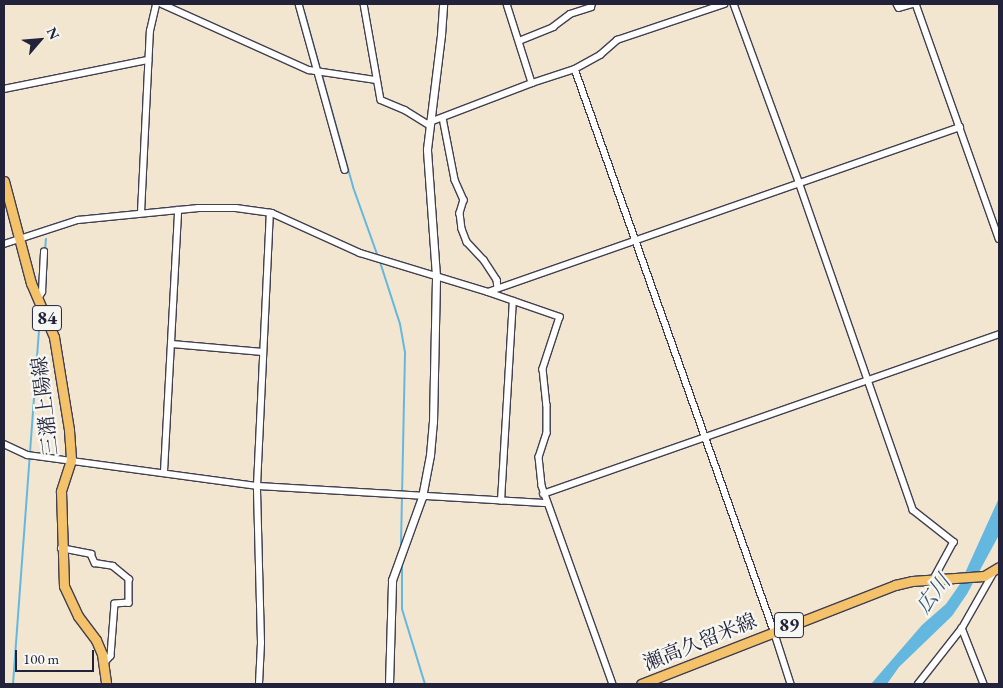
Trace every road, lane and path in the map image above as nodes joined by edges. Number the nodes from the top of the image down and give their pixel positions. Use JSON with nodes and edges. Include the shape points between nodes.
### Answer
{"nodes":[{"id":1,"x":156,"y":4,"type":"edge"},
{"id":2,"x":162,"y":4,"type":"edge"},
{"id":3,"x":299,"y":4,"type":"edge"},
{"id":4,"x":364,"y":4,"type":"edge"},
{"id":5,"x":443,"y":4,"type":"edge"},
{"id":6,"x":507,"y":4,"type":"edge"},
{"id":7,"x":592,"y":4,"type":"edge"},
{"id":8,"x":724,"y":4,"type":"edge"},
{"id":9,"x":734,"y":4,"type":"edge"},
{"id":10,"x":897,"y":4,"type":"edge"},
{"id":11,"x":915,"y":4,"type":"edge"},
{"id":12,"x":519,"y":41,"type":"junction"},
{"id":13,"x":148,"y":60,"type":"junction"},
{"id":14,"x":574,"y":69,"type":"junction"},
{"id":15,"x":319,"y":72,"type":"junction"},
{"id":16,"x":376,"y":80,"type":"junction"},
{"id":17,"x":532,"y":83,"type":"junction"},
{"id":18,"x":4,"y":89,"type":"edge"},
{"id":19,"x":443,"y":118,"type":"junction"},
{"id":20,"x":430,"y":124,"type":"junction"},
{"id":21,"x":960,"y":127,"type":"junction"},
{"id":22,"x":345,"y":170,"type":"dead end"},
{"id":23,"x":4,"y":180,"type":"edge"},
{"id":24,"x":799,"y":182,"type":"junction"},
{"id":25,"x":178,"y":210,"type":"junction"},
{"id":26,"x":141,"y":212,"type":"junction"},
{"id":27,"x":270,"y":213,"type":"junction"},
{"id":28,"x":999,"y":239,"type":"edge"},
{"id":29,"x":20,"y":240,"type":"junction"},
{"id":30,"x":636,"y":240,"type":"junction"},
{"id":31,"x":4,"y":244,"type":"edge"},
{"id":32,"x":44,"y":252,"type":"dead end"},
{"id":33,"x":436,"y":276,"type":"junction"},
{"id":34,"x":498,"y":288,"type":"junction"},
{"id":35,"x":488,"y":292,"type":"junction"},
{"id":36,"x":38,"y":299,"type":"junction"},
{"id":37,"x":513,"y":301,"type":"junction"},
{"id":38,"x":999,"y":334,"type":"edge"},
{"id":39,"x":172,"y":344,"type":"junction"},
{"id":40,"x":264,"y":352,"type":"junction"},
{"id":41,"x":867,"y":380,"type":"junction"},
{"id":42,"x":704,"y":436,"type":"junction"},
{"id":43,"x":4,"y":444,"type":"edge"},
{"id":44,"x":71,"y":460,"type":"junction"},
{"id":45,"x":164,"y":472,"type":"junction"},
{"id":46,"x":257,"y":486,"type":"junction"},
{"id":47,"x":543,"y":494,"type":"junction"},
{"id":48,"x":422,"y":497,"type":"junction"},
{"id":49,"x":501,"y":501,"type":"junction"},
{"id":50,"x":546,"y":503,"type":"junction"},
{"id":51,"x":62,"y":548,"type":"junction"},
{"id":52,"x":997,"y":570,"type":"edge"},
{"id":53,"x":938,"y":579,"type":"junction"},
{"id":54,"x":962,"y":628,"type":"junction"},
{"id":55,"x":774,"y":631,"type":"junction"},
{"id":56,"x":104,"y":664,"type":"junction"},
{"id":57,"x":106,"y":684,"type":"edge"},
{"id":58,"x":259,"y":684,"type":"edge"},
{"id":59,"x":389,"y":684,"type":"edge"},
{"id":60,"x":613,"y":684,"type":"edge"},
{"id":61,"x":641,"y":684,"type":"edge"},
{"id":62,"x":791,"y":684,"type":"edge"},
{"id":63,"x":918,"y":684,"type":"edge"},
{"id":64,"x":984,"y":684,"type":"edge"}],
"edges":[{"from":1,"to":13,"type":"street"},
{"from":2,"to":15,"type":"street"},
{"from":3,"to":15,"type":"street"},
{"from":4,"to":16,"type":"street"},
{"from":5,"to":20,"type":"street"},
{"from":6,"to":12,"type":"street"},
{"from":7,"to":12,"type":"street","via":[[570,14],[553,27]]},
{"from":8,"to":14,"type":"street","via":[[617,40],[600,55]]},
{"from":9,"to":24,"type":"street"},
{"from":10,"to":11,"type":"street","via":[[899,8]]},
{"from":11,"to":21,"type":"street"},
{"from":12,"to":17,"type":"street"},
{"from":13,"to":18,"type":"street"},
{"from":13,"to":26,"type":"street"},
{"from":14,"to":17,"type":"street"},
{"from":14,"to":30,"type":"street"},
{"from":15,"to":16,"type":"street"},
{"from":15,"to":22,"type":"street"},
{"from":16,"to":20,"type":"street","via":[[381,100]]},
{"from":17,"to":19,"type":"street"},
{"from":19,"to":20,"type":"street"},
{"from":19,"to":34,"type":"street","via":[[455,180],[464,200],[460,213],[466,242],[484,260],[497,280]]},
{"from":20,"to":33,"type":"street","via":[[428,167]]},
{"from":21,"to":24,"type":"street"},
{"from":21,"to":28,"type":"street"},
{"from":23,"to":29,"type":"main road","name":"三潴上陽線","number":"84"},
{"from":24,"to":30,"type":"street"},
{"from":24,"to":41,"type":"street"},
{"from":25,"to":26,"type":"street"},
{"from":25,"to":27,"type":"street","via":[[236,208]]},
{"from":25,"to":39,"type":"street"},
{"from":26,"to":29,"type":"street","via":[[78,220]]},
{"from":27,"to":33,"type":"street","via":[[360,253]]},
{"from":27,"to":40,"type":"street"},
{"from":29,"to":31,"type":"street"},
{"from":29,"to":36,"type":"main road","name":"三潴上陽線","number":"84","via":[[30,283]]},
{"from":30,"to":34,"type":"street"},
{"from":30,"to":42,"type":"street"},
{"from":32,"to":36,"type":"street","via":[[42,292]]},
{"from":33,"to":35,"type":"street"},
{"from":33,"to":48,"type":"street","via":[[433,422]]},
{"from":34,"to":35,"type":"street"},
{"from":35,"to":37,"type":"street"},
{"from":36,"to":44,"type":"main road","name":"三潴上陽線","number":"84","via":[[54,337]]},
{"from":37,"to":47,"type":"street","via":[[560,317],[543,369],[547,405],[547,433],[539,456]]},
{"from":37,"to":49,"type":"street"},
{"from":38,"to":41,"type":"street"},
{"from":39,"to":40,"type":"street"},
{"from":39,"to":45,"type":"street"},
{"from":40,"to":46,"type":"street"},
{"from":41,"to":42,"type":"street"},
{"from":41,"to":53,"type":"street","via":[[913,510],[954,542]]},
{"from":42,"to":47,"type":"street"},
{"from":42,"to":55,"type":"street"},
{"from":43,"to":44,"type":"street","via":[[28,455]]},
{"from":44,"to":45,"type":"street"},
{"from":44,"to":51,"type":"main road","name":"三潴上陽線","number":"84","via":[[61,491]]},
{"from":45,"to":46,"type":"street"},
{"from":46,"to":48,"type":"street"},
{"from":46,"to":58,"type":"street"},
{"from":47,"to":50,"type":"street"},
{"from":48,"to":49,"type":"street"},
{"from":48,"to":59,"type":"street","via":[[392,580]]},
{"from":49,"to":50,"type":"street"},
{"from":50,"to":60,"type":"street"},
{"from":51,"to":56,"type":"main road","name":"三潴上陽線","number":"84","via":[[62,570],[68,598],[96,640]]},
{"from":51,"to":56,"type":"street","via":[[91,554],[95,562],[113,566],[129,579],[129,603],[115,604],[111,656]]},
{"from":52,"to":53,"type":"main road","name":"瀬高久留米線","number":"89","via":[[984,576]]},
{"from":52,"to":54,"type":"street"},
{"from":53,"to":55,"type":"main road","name":"瀬高久留米線","number":"89","via":[[895,585]]},
{"from":54,"to":63,"type":"street"},
{"from":54,"to":64,"type":"street"},
{"from":55,"to":61,"type":"main road","name":"瀬高久留米線","number":"89"},
{"from":55,"to":62,"type":"street"},
{"from":56,"to":57,"type":"main road","name":"三潴上陽線","number":"84"}]}
